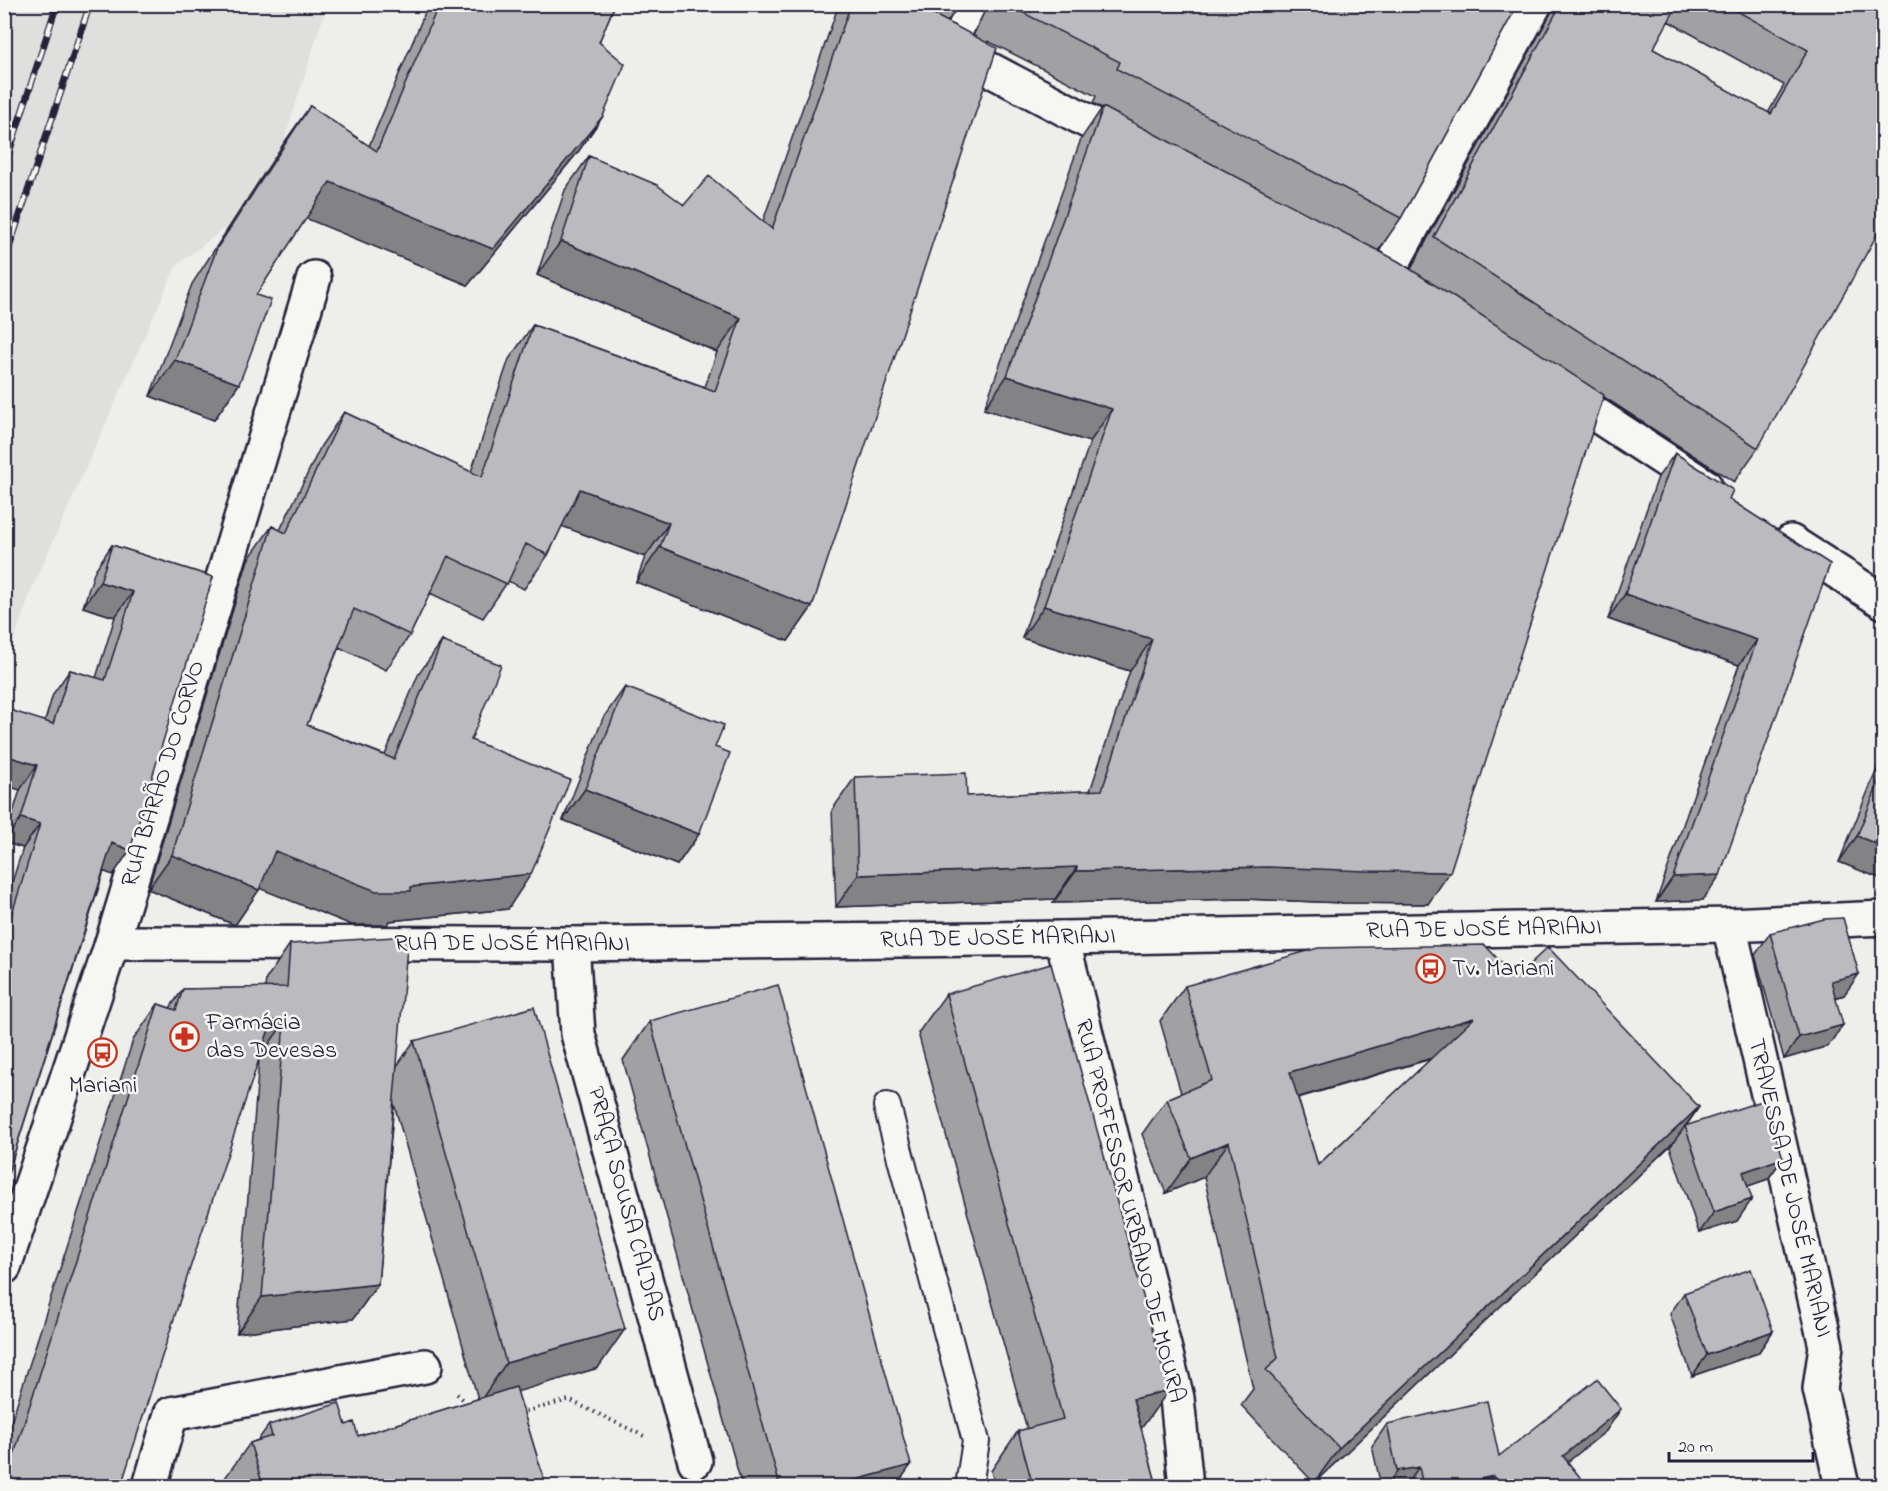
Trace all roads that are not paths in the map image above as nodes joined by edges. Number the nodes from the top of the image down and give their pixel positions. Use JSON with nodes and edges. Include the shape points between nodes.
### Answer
{"nodes":[{"id":1,"x":973,"y":4,"type":"edge"},
{"id":2,"x":1535,"y":4,"type":"edge"},
{"id":3,"x":921,"y":34,"type":"edge"},
{"id":4,"x":950,"y":49,"type":"junction"},
{"id":5,"x":1162,"y":160,"type":"edge"},
{"id":6,"x":314,"y":278,"type":"dead end"},
{"id":7,"x":1384,"y":278,"type":"edge"},
{"id":8,"x":1534,"y":375,"type":"edge"},
{"id":9,"x":1734,"y":504,"type":"edge"},
{"id":10,"x":1764,"y":524,"type":"edge"},
{"id":11,"x":1884,"y":602,"type":"edge"},
{"id":12,"x":1884,"y":918,"type":"edge"},
{"id":13,"x":1729,"y":925,"type":"junction"},
{"id":14,"x":1062,"y":938,"type":"junction"},
{"id":15,"x":112,"y":943,"type":"junction"},
{"id":16,"x":573,"y":944,"type":"junction"},
{"id":17,"x":887,"y":1106,"type":"dead end"},
{"id":18,"x":4,"y":1267,"type":"edge"},
{"id":19,"x":425,"y":1365,"type":"dead end"},
{"id":20,"x":695,"y":1461,"type":"road end"},
{"id":21,"x":150,"y":1486,"type":"edge"},
{"id":22,"x":969,"y":1486,"type":"edge"},
{"id":23,"x":1186,"y":1486,"type":"edge"},
{"id":24,"x":1842,"y":1486,"type":"edge"}],
"edges":[{"from":1,"to":4,"type":"lane"},
{"from":2,"to":7,"type":"street"},
{"from":3,"to":4,"type":"street"},
{"from":4,"to":5,"type":"street"},
{"from":6,"to":15,"type":"street","name":"RUA BARÃO DO CORVO"},
{"from":8,"to":9,"type":"street"},
{"from":10,"to":11,"type":"street"},
{"from":12,"to":13,"type":"street","name":"RUA DE JOSÉ MARIANI"},
{"from":13,"to":14,"type":"street","name":"RUA DE JOSÉ MARIANI"},
{"from":13,"to":24,"type":"street","name":"TRAVESSA DE JOSÉ MARIANI","via":[[1826,1346],[1820,1389]]},
{"from":14,"to":16,"type":"street","name":"RUA DE JOSÉ MARIANI"},
{"from":14,"to":23,"type":"street","name":"RUA PROFESSOR URBANO DE MOURA","via":[[1177,1398]]},
{"from":15,"to":16,"type":"street","name":"RUA DE JOSÉ MARIANI"},
{"from":15,"to":18,"type":"street","name":"RUA BARÃO DO CORVO"},
{"from":16,"to":20,"type":"street","name":"PRAÇA SOUSA CALDAS","via":[[578,1034]]},
{"from":17,"to":22,"type":"lane","via":[[976,1441]]},
{"from":19,"to":21,"type":"street","via":[[171,1414]]}]}
